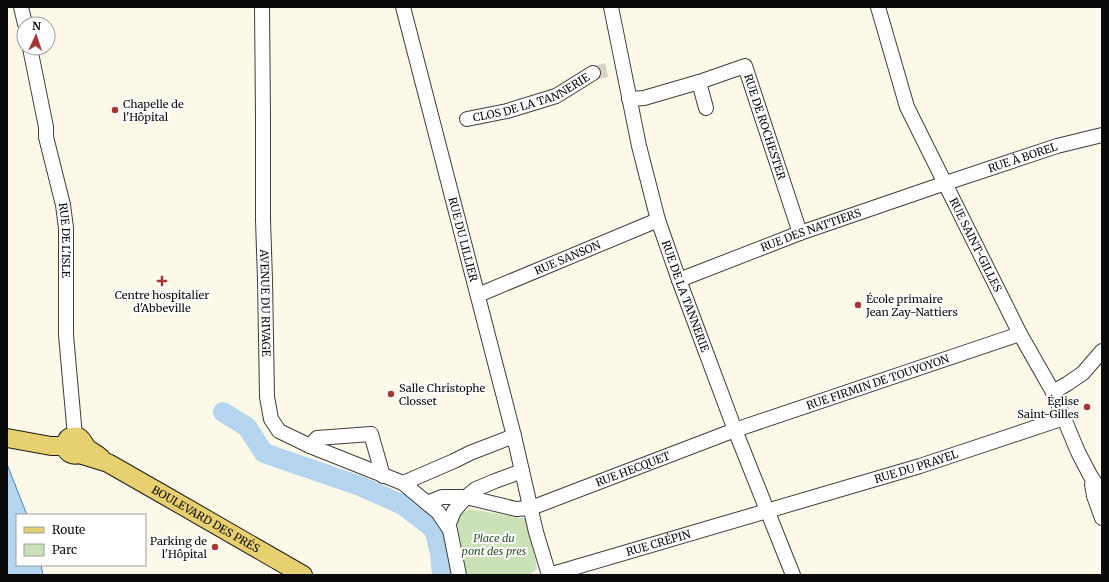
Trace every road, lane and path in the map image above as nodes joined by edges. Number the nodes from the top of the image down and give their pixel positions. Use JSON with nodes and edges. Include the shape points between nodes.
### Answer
{"nodes":[{"id":1,"x":262,"y":7,"type":"edge"},
{"id":2,"x":403,"y":7,"type":"edge"},
{"id":3,"x":611,"y":7,"type":"edge"},
{"id":4,"x":878,"y":7,"type":"edge"},
{"id":5,"x":32,"y":56,"type":"edge"},
{"id":6,"x":594,"y":73,"type":"tunnel mouth"},
{"id":7,"x":699,"y":82,"type":"junction"},
{"id":8,"x":629,"y":99,"type":"junction"},
{"id":9,"x":706,"y":108,"type":"dead end"},
{"id":10,"x":467,"y":119,"type":"dead end"},
{"id":11,"x":1102,"y":134,"type":"edge"},
{"id":12,"x":945,"y":183,"type":"junction"},
{"id":13,"x":658,"y":220,"type":"junction"},
{"id":14,"x":800,"y":233,"type":"junction"},
{"id":15,"x":679,"y":280,"type":"junction"},
{"id":16,"x":478,"y":295,"type":"junction"},
{"id":17,"x":1020,"y":334,"type":"junction"},
{"id":18,"x":1102,"y":351,"type":"edge"},
{"id":19,"x":1052,"y":392,"type":"junction"},
{"id":20,"x":1064,"y":418,"type":"junction"},
{"id":21,"x":735,"y":430,"type":"junction"},
{"id":22,"x":514,"y":436,"type":"junction"},
{"id":23,"x":8,"y":438,"type":"edge"},
{"id":24,"x":76,"y":445,"type":"junction"},
{"id":25,"x":310,"y":446,"type":"junction"},
{"id":26,"x":522,"y":471,"type":"junction"},
{"id":27,"x":1096,"y":475,"type":"edge"},
{"id":28,"x":383,"y":476,"type":"junction"},
{"id":29,"x":403,"y":483,"type":"junction"},
{"id":30,"x":1102,"y":494,"type":"edge"},
{"id":31,"x":466,"y":497,"type":"junction"},
{"id":32,"x":427,"y":502,"type":"junction"},
{"id":33,"x":531,"y":508,"type":"junction"},
{"id":34,"x":767,"y":511,"type":"junction"},
{"id":35,"x":1102,"y":518,"type":"edge"},
{"id":36,"x":448,"y":526,"type":"junction"},
{"id":37,"x":303,"y":575,"type":"edge"},
{"id":38,"x":459,"y":575,"type":"edge"},
{"id":39,"x":549,"y":575,"type":"edge"},
{"id":40,"x":793,"y":575,"type":"edge"}],
"edges":[{"from":1,"to":25,"type":"street","name":"AVENUE DU RIVAGE","via":[[263,220],[268,397],[271,419],[279,431]]},
{"from":2,"to":16,"type":"street","name":"RUE DU LILLIER"},
{"from":3,"to":8,"type":"street","name":"RUE DE LA TANNERIE","via":[[618,68]]},
{"from":4,"to":12,"type":"street","name":"RUE SAINT-GILLES","via":[[907,107]]},
{"from":5,"to":24,"type":"street","name":"RUE DE L'ISLE","via":[[66,228],[66,334]]},
{"from":6,"to":10,"type":"street","name":"CLOS DE LA TANNERIE","via":[[556,96],[507,111]]},
{"from":7,"to":8,"type":"street","name":"RUE DE ROCHESTER","via":[[644,98]]},
{"from":7,"to":9,"type":"street"},
{"from":7,"to":14,"type":"street","name":"RUE DE ROCHESTER","via":[[745,66]]},
{"from":8,"to":13,"type":"street","name":"RUE DE LA TANNERIE"},
{"from":11,"to":12,"type":"street","name":"RUE À BOREL"},
{"from":12,"to":14,"type":"street","name":"RUE DES NATTIERS"},
{"from":12,"to":17,"type":"street","name":"RUE SAINT-GILLES"},
{"from":13,"to":15,"type":"street","name":"RUE DE LA TANNERIE"},
{"from":13,"to":16,"type":"street","name":"RUE SANSON"},
{"from":14,"to":15,"type":"street","name":"RUE DES NATTIERS"},
{"from":15,"to":21,"type":"street","name":"RUE DE LA TANNERIE"},
{"from":16,"to":22,"type":"street","name":"RUE DU LILLIER"},
{"from":17,"to":19,"type":"street","name":"RUE SAINT-GILLES"},
{"from":17,"to":21,"type":"street","name":"RUE FIRMIN DE TOUVOYON"},
{"from":18,"to":19,"type":"street","via":[[1083,373]]},
{"from":19,"to":20,"type":"street","name":"RUE SAINT-GILLES"},
{"from":20,"to":27,"type":"street","name":"RUE SAINT-GILLES","via":[[1069,432]]},
{"from":20,"to":34,"type":"street","name":"RUE DU PRAYEL","via":[[920,466]]},
{"from":21,"to":33,"type":"street","name":"RUE HECQUET"},
{"from":21,"to":34,"type":"street","name":"RUE DE LA TANNERIE"},
{"from":22,"to":26,"type":"street","name":"RUE DU LILLIER"},
{"from":22,"to":29,"type":"street"},
{"from":23,"to":24,"type":"main road","name":"BOULEVARD DES PRÉS","via":[[51,446]]},
{"from":24,"to":37,"type":"main road","name":"BOULEVARD DES PRÉS"},
{"from":25,"to":28,"type":"street","name":"AVENUE DU RIVAGE"},
{"from":25,"to":28,"type":"street","via":[[317,438],[371,434]]},
{"from":26,"to":31,"type":"street","via":[[476,489]]},
{"from":26,"to":33,"type":"street","name":"RUE DU LILLIER"},
{"from":27,"to":30,"type":"street","name":"RUE SAINT-GILLES"},
{"from":27,"to":35,"type":"street","name":"RUE SAINT-GILLES","via":[[1094,496]]},
{"from":28,"to":29,"type":"street","name":"AVENUE DU RIVAGE"},
{"from":29,"to":32,"type":"street","name":"AVENUE DU RIVAGE"},
{"from":31,"to":32,"type":"street","via":[[442,497]]},
{"from":31,"to":33,"type":"street","via":[[516,509]]},
{"from":31,"to":36,"type":"street","via":[[454,511]]},
{"from":32,"to":36,"type":"street","name":"AVENUE DU RIVAGE"},
{"from":33,"to":39,"type":"street","name":"RUE DU LILLIER"},
{"from":34,"to":39,"type":"street","name":"RUE CRÉPIN"},
{"from":34,"to":40,"type":"street","name":"RUE DE LA TANNERIE"},
{"from":36,"to":38,"type":"street"}]}
